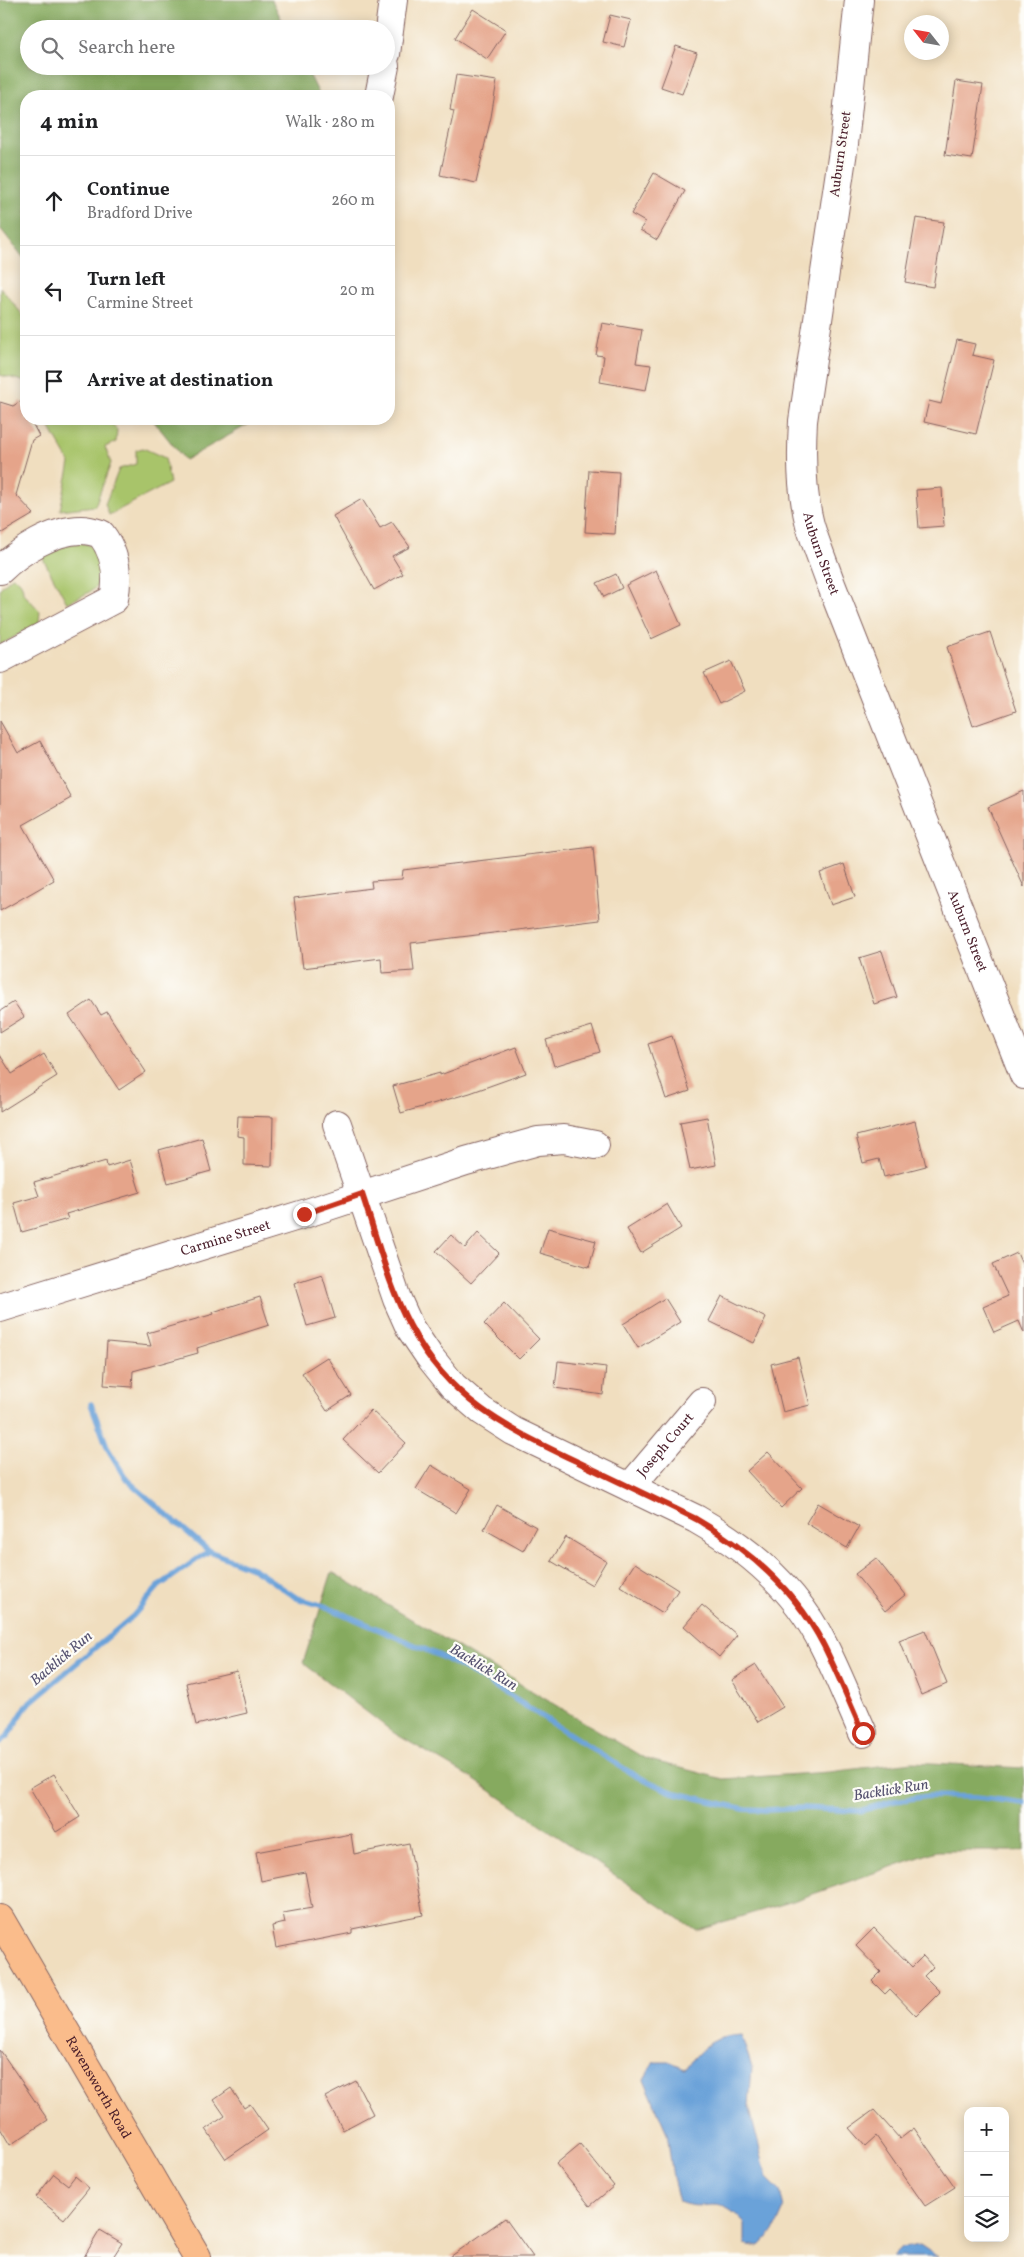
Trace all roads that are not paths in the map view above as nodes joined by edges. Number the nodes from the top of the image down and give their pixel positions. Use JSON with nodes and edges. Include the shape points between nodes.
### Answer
{"nodes":[{"id":1,"x":393,"y":0,"type":"edge"},
{"id":2,"x":859,"y":0,"type":"edge"},
{"id":3,"x":390,"y":20,"type":"edge"},
{"id":4,"x":383,"y":75,"type":"edge"},
{"id":5,"x":380,"y":90,"type":"edge"},
{"id":6,"x":0,"y":570,"type":"edge"},
{"id":7,"x":0,"y":660,"type":"edge"},
{"id":8,"x":1024,"y":1076,"type":"edge"},
{"id":9,"x":337,"y":1124,"type":"dead end"},
{"id":10,"x":595,"y":1145,"type":"dead end"},
{"id":11,"x":362,"y":1194,"type":"junction"},
{"id":12,"x":0,"y":1308,"type":"edge"},
{"id":13,"x":702,"y":1402,"type":"dead end"},
{"id":14,"x":630,"y":1487,"type":"junction"},
{"id":15,"x":863,"y":1733,"type":"dead end"},
{"id":16,"x":0,"y":1919,"type":"edge"},
{"id":17,"x":197,"y":2257,"type":"edge"}],
"edges":[{"from":1,"to":3,"type":"street"},
{"from":2,"to":8,"type":"street","name":"Auburn Street","via":[[844,144],[803,421],[802,482],[810,524],[831,584]]},
{"from":4,"to":5,"type":"street"},
{"from":6,"to":7,"type":"street","via":[[42,541],[81,530],[101,534],[113,554],[117,575],[114,599]]},
{"from":9,"to":11,"type":"street"},
{"from":10,"to":11,"type":"street","name":"Carmine Street","via":[[564,1139],[538,1141]]},
{"from":11,"to":12,"type":"street","name":"Carmine Street"},
{"from":11,"to":14,"type":"street","via":[[396,1299],[420,1342],[453,1386],[482,1411],[513,1431]]},
{"from":13,"to":14,"type":"street","name":"Joseph Court"},
{"from":14,"to":15,"type":"street","via":[[720,1533],[752,1556],[780,1583],[824,1644]]},
{"from":16,"to":17,"type":"main road","name":"Ravensworth Road"}]}
